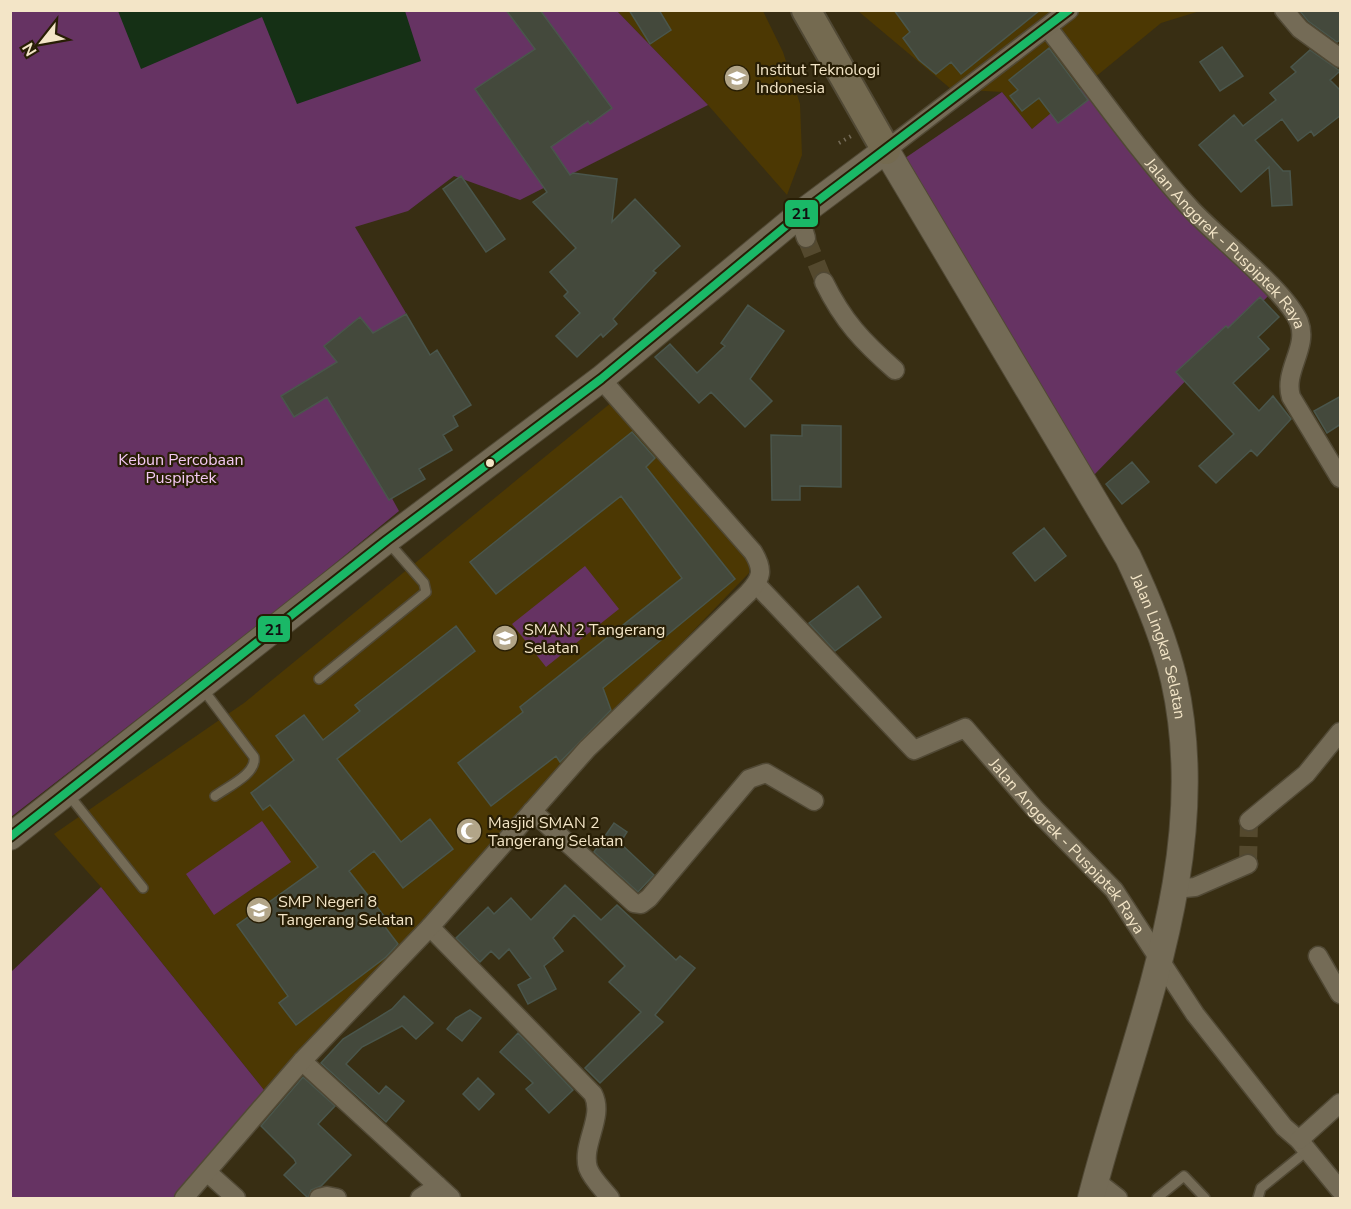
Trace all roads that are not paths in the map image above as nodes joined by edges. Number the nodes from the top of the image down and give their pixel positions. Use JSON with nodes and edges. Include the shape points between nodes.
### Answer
{"nodes":[{"id":1,"x":806,"y":10,"type":"edge"},
{"id":2,"x":1070,"y":10,"type":"edge"},
{"id":3,"x":1284,"y":10,"type":"edge"},
{"id":4,"x":1048,"y":28,"type":"junction"},
{"id":5,"x":1341,"y":58,"type":"edge"},
{"id":6,"x":885,"y":150,"type":"junction"},
{"id":7,"x":824,"y":282,"type":"tunnel mouth"},
{"id":8,"x":895,"y":370,"type":"dead end"},
{"id":9,"x":601,"y":379,"type":"junction"},
{"id":10,"x":1341,"y":478,"type":"edge"},
{"id":11,"x":387,"y":540,"type":"junction"},
{"id":12,"x":756,"y":584,"type":"junction"},
{"id":13,"x":319,"y":678,"type":"dead end"},
{"id":14,"x":200,"y":685,"type":"junction"},
{"id":15,"x":1341,"y":732,"type":"edge"},
{"id":16,"x":66,"y":792,"type":"junction"},
{"id":17,"x":215,"y":796,"type":"dead end"},
{"id":18,"x":814,"y":801,"type":"dead end"},
{"id":19,"x":532,"y":811,"type":"junction"},
{"id":20,"x":1249,"y":821,"type":"dead end"},
{"id":21,"x":10,"y":837,"type":"edge"},
{"id":22,"x":1248,"y":864,"type":"dead end"},
{"id":23,"x":143,"y":888,"type":"dead end"},
{"id":24,"x":1175,"y":889,"type":"junction"},
{"id":25,"x":430,"y":927,"type":"junction"},
{"id":26,"x":1318,"y":956,"type":"dead end"},
{"id":27,"x":1161,"y":959,"type":"junction"},
{"id":28,"x":1341,"y":994,"type":"edge"},
{"id":29,"x":302,"y":1060,"type":"junction"},
{"id":30,"x":1341,"y":1104,"type":"edge"},
{"id":31,"x":1304,"y":1145,"type":"junction"},
{"id":32,"x":207,"y":1172,"type":"junction"},
{"id":33,"x":1094,"y":1190,"type":"edge"},
{"id":34,"x":1341,"y":1190,"type":"edge"},
{"id":35,"x":444,"y":1192,"type":"edge"},
{"id":36,"x":184,"y":1198,"type":"edge"},
{"id":37,"x":236,"y":1198,"type":"edge"},
{"id":38,"x":319,"y":1198,"type":"edge"},
{"id":39,"x":337,"y":1198,"type":"edge"},
{"id":40,"x":420,"y":1198,"type":"edge"},
{"id":41,"x":610,"y":1198,"type":"edge"},
{"id":42,"x":1118,"y":1198,"type":"edge"},
{"id":43,"x":1157,"y":1198,"type":"edge"},
{"id":44,"x":1205,"y":1198,"type":"edge"},
{"id":45,"x":1258,"y":1198,"type":"edge"}],
"edges":[{"from":1,"to":6,"type":"main road"},
{"from":2,"to":4,"type":"street"},
{"from":3,"to":5,"type":"street","via":[[1300,29]]},
{"from":4,"to":6,"type":"street"},
{"from":4,"to":10,"type":"street","name":"Jalan Anggrek - Puspiptek Raya","via":[[1192,211],[1279,295],[1298,319],[1302,338],[1288,386]]},
{"from":6,"to":9,"type":"main road","via":[[802,227]]},
{"from":6,"to":24,"type":"main road","name":"Jalan Lingkar Selatan","via":[[1102,510],[1151,606],[1174,681],[1182,732],[1185,791]]},
{"from":7,"to":8,"type":"street","via":[[838,310],[860,339]]},
{"from":9,"to":11,"type":"main road"},
{"from":9,"to":12,"type":"street","via":[[753,552],[762,569]]},
{"from":11,"to":13,"type":"lane","via":[[424,583],[426,592]]},
{"from":11,"to":14,"type":"main road"},
{"from":12,"to":19,"type":"street","via":[[587,749]]},
{"from":12,"to":27,"type":"street","name":"Jalan Anggrek - Puspiptek Raya","via":[[914,750],[965,728],[1034,808],[1114,890]]},
{"from":14,"to":16,"type":"main road"},
{"from":14,"to":17,"type":"lane","via":[[255,763]]},
{"from":15,"to":20,"type":"street","via":[[1306,774]]},
{"from":16,"to":21,"type":"main road"},
{"from":16,"to":23,"type":"lane"},
{"from":18,"to":19,"type":"street","via":[[766,773],[749,779],[641,904],[634,903]]},
{"from":19,"to":25,"type":"street"},
{"from":22,"to":24,"type":"street","via":[[1195,887]]},
{"from":24,"to":27,"type":"main road","name":"Jalan Lingkar Selatan"},
{"from":25,"to":29,"type":"street"},
{"from":25,"to":41,"type":"street","via":[[593,1094],[598,1104],[587,1158],[589,1170]]},
{"from":26,"to":28,"type":"street"},
{"from":27,"to":31,"type":"street","name":"Jalan Anggrek - Puspiptek Raya","via":[[1195,1014],[1237,1070]]},
{"from":27,"to":33,"type":"main road","name":"Jalan Lingkar Selatan"},
{"from":29,"to":32,"type":"street"},
{"from":29,"to":35,"type":"street"},
{"from":30,"to":31,"type":"street"},
{"from":31,"to":34,"type":"street","name":"Jalan Anggrek - Puspiptek Raya"},
{"from":31,"to":45,"type":"lane","via":[[1261,1188]]},
{"from":32,"to":36,"type":"street"},
{"from":32,"to":37,"type":"street"},
{"from":33,"to":42,"type":"street"},
{"from":35,"to":40,"type":"street"},
{"from":38,"to":39,"type":"street"},
{"from":43,"to":44,"type":"lane","via":[[1184,1176]]}]}
